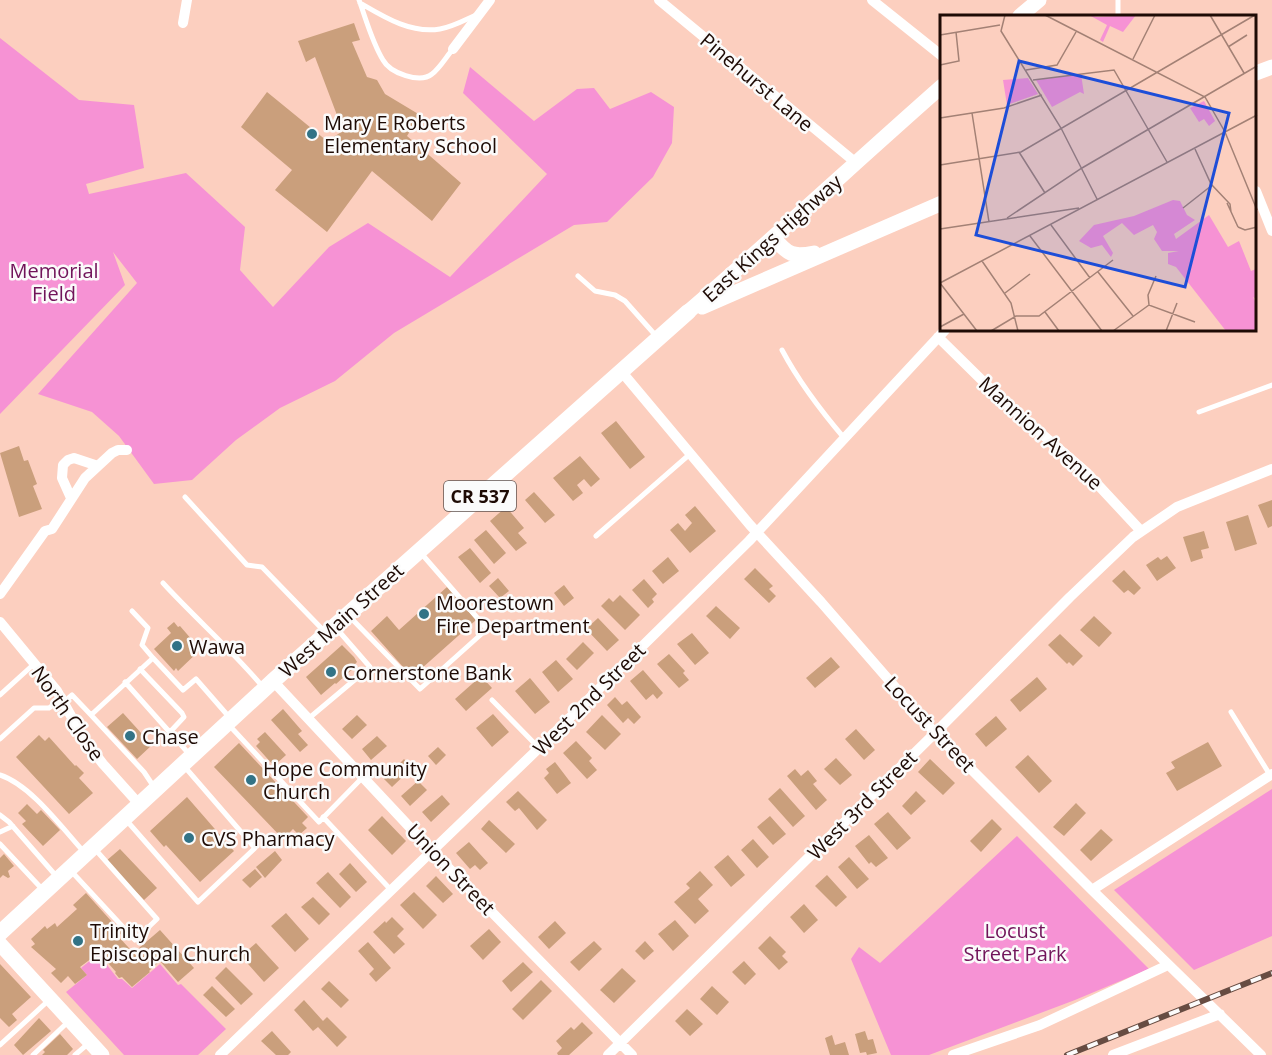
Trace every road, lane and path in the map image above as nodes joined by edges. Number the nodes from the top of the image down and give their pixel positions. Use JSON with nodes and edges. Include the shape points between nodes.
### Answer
{"nodes":[{"id":1,"x":187,"y":0,"type":"edge"},
{"id":2,"x":489,"y":0,"type":"edge"},
{"id":3,"x":659,"y":0,"type":"edge"},
{"id":4,"x":872,"y":0,"type":"edge"},
{"id":5,"x":1039,"y":0,"type":"edge"},
{"id":6,"x":359,"y":2,"type":"edge"},
{"id":7,"x":479,"y":13,"type":"junction"},
{"id":8,"x":1021,"y":15,"type":"edge"},
{"id":9,"x":183,"y":23,"type":"dead end"},
{"id":10,"x":453,"y":49,"type":"joint"},
{"id":11,"x":940,"y":54,"type":"edge"},
{"id":12,"x":1272,"y":66,"type":"edge"},
{"id":13,"x":1257,"y":73,"type":"edge"},
{"id":14,"x":940,"y":88,"type":"edge"},
{"id":15,"x":855,"y":162,"type":"junction"},
{"id":16,"x":1257,"y":194,"type":"edge"},
{"id":17,"x":940,"y":204,"type":"edge"},
{"id":18,"x":1272,"y":231,"type":"edge"},
{"id":19,"x":774,"y":238,"type":"junction"},
{"id":20,"x":830,"y":251,"type":"junction"},
{"id":21,"x":578,"y":276,"type":"dead end"},
{"id":22,"x":688,"y":312,"type":"junction"},
{"id":23,"x":942,"y":334,"type":"edge"},
{"id":24,"x":658,"y":338,"type":"junction"},
{"id":25,"x":782,"y":350,"type":"dead end"},
{"id":26,"x":621,"y":371,"type":"junction"},
{"id":27,"x":1272,"y":385,"type":"edge"},
{"id":28,"x":1199,"y":412,"type":"dead end"},
{"id":29,"x":845,"y":439,"type":"junction"},
{"id":30,"x":127,"y":450,"type":"dead end"},
{"id":31,"x":690,"y":454,"type":"junction"},
{"id":32,"x":98,"y":466,"type":"junction"},
{"id":33,"x":1272,"y":469,"type":"edge"},
{"id":34,"x":71,"y":498,"type":"junction"},
{"id":35,"x":185,"y":498,"type":"dead end"},
{"id":36,"x":1141,"y":531,"type":"junction"},
{"id":37,"x":757,"y":532,"type":"junction"},
{"id":38,"x":596,"y":536,"type":"dead end"},
{"id":39,"x":419,"y":551,"type":"junction"},
{"id":40,"x":14,"y":576,"type":"junction"},
{"id":41,"x":0,"y":583,"type":"edge"},
{"id":42,"x":163,"y":583,"type":"dead end"},
{"id":43,"x":0,"y":594,"type":"edge"},
{"id":44,"x":132,"y":611,"type":"dead end"},
{"id":45,"x":348,"y":614,"type":"junction"},
{"id":46,"x":0,"y":622,"type":"edge"},
{"id":47,"x":330,"y":630,"type":"junction"},
{"id":48,"x":153,"y":657,"type":"junction"},
{"id":49,"x":34,"y":664,"type":"junction"},
{"id":50,"x":140,"y":669,"type":"junction"},
{"id":51,"x":125,"y":682,"type":"junction"},
{"id":52,"x":269,"y":685,"type":"junction"},
{"id":53,"x":0,"y":695,"type":"edge"},
{"id":54,"x":492,"y":700,"type":"dead end"},
{"id":55,"x":62,"y":701,"type":"junction"},
{"id":56,"x":1231,"y":712,"type":"dead end"},
{"id":57,"x":91,"y":715,"type":"junction"},
{"id":58,"x":308,"y":719,"type":"junction"},
{"id":59,"x":229,"y":721,"type":"junction"},
{"id":60,"x":170,"y":732,"type":"junction"},
{"id":61,"x":935,"y":733,"type":"junction"},
{"id":62,"x":0,"y":739,"type":"edge"},
{"id":63,"x":539,"y":748,"type":"junction"},
{"id":64,"x":187,"y":760,"type":"junction"},
{"id":65,"x":0,"y":775,"type":"edge"},
{"id":66,"x":1271,"y":775,"type":"edge"},
{"id":67,"x":363,"y":777,"type":"junction"},
{"id":68,"x":155,"y":789,"type":"junction"},
{"id":69,"x":139,"y":804,"type":"junction"},
{"id":70,"x":0,"y":815,"type":"edge"},
{"id":71,"x":324,"y":817,"type":"junction"},
{"id":72,"x":123,"y":818,"type":"junction"},
{"id":73,"x":13,"y":826,"type":"junction"},
{"id":74,"x":0,"y":832,"type":"edge"},
{"id":75,"x":0,"y":844,"type":"edge"},
{"id":76,"x":88,"y":850,"type":"junction"},
{"id":77,"x":432,"y":851,"type":"junction"},
{"id":78,"x":63,"y":873,"type":"junction"},
{"id":79,"x":392,"y":890,"type":"junction"},
{"id":80,"x":1092,"y":890,"type":"junction"},
{"id":81,"x":44,"y":891,"type":"junction"},
{"id":82,"x":0,"y":933,"type":"edge"},
{"id":83,"x":0,"y":944,"type":"edge"},
{"id":84,"x":1168,"y":965,"type":"junction"},
{"id":85,"x":51,"y":999,"type":"junction"},
{"id":86,"x":1220,"y":1014,"type":"junction"},
{"id":87,"x":70,"y":1020,"type":"junction"},
{"id":88,"x":90,"y":1042,"type":"junction"},
{"id":89,"x":621,"y":1043,"type":"junction"},
{"id":90,"x":0,"y":1045,"type":"edge"},
{"id":91,"x":33,"y":1055,"type":"edge"},
{"id":92,"x":75,"y":1055,"type":"edge"},
{"id":93,"x":102,"y":1055,"type":"edge"},
{"id":94,"x":220,"y":1055,"type":"edge"},
{"id":95,"x":609,"y":1055,"type":"edge"},
{"id":96,"x":632,"y":1055,"type":"edge"},
{"id":97,"x":953,"y":1055,"type":"edge"},
{"id":98,"x":1113,"y":1055,"type":"edge"},
{"id":99,"x":1261,"y":1055,"type":"edge"}],
"edges":[{"from":1,"to":9,"type":"street"},
{"from":2,"to":7,"type":"street"},
{"from":3,"to":15,"type":"street","name":"Pinehurst Lane"},
{"from":4,"to":11,"type":"street"},
{"from":5,"to":8,"type":"main road"},
{"from":6,"to":7,"type":"lane","via":[[391,21],[420,29],[441,29]]},
{"from":6,"to":10,"type":"lane","via":[[384,63],[399,72],[415,79],[424,78]]},
{"from":7,"to":10,"type":"street"},
{"from":12,"to":13,"type":"main road"},
{"from":14,"to":15,"type":"main road","name":"East Kings Highway"},
{"from":15,"to":19,"type":"main road","name":"East Kings Highway"},
{"from":16,"to":18,"type":"street"},
{"from":17,"to":20,"type":"main road","number":"CR 537"},
{"from":19,"to":20,"type":"main road","number":"CR 537","via":[[797,256]]},
{"from":19,"to":22,"type":"main road","name":"East Kings Highway","number":"CR 537"},
{"from":20,"to":22,"type":"main road","number":"CR 537"},
{"from":21,"to":24,"type":"lane","via":[[595,291],[625,301]]},
{"from":22,"to":24,"type":"main road","name":"West Main Street","number":"CR 537"},
{"from":23,"to":29,"type":"street","name":"West 2nd Street"},
{"from":23,"to":36,"type":"street","name":"Mannion Avenue","via":[[1001,399],[1086,472]]},
{"from":24,"to":26,"type":"main road","name":"West Main Street","number":"CR 537"},
{"from":25,"to":29,"type":"lane"},
{"from":26,"to":31,"type":"street","name":"Locust Street"},
{"from":26,"to":39,"type":"main road","name":"West Main Street","number":"CR 537"},
{"from":27,"to":28,"type":"lane"},
{"from":29,"to":37,"type":"street","name":"West 2nd Street"},
{"from":30,"to":32,"type":"street","via":[[118,450]]},
{"from":31,"to":37,"type":"street","name":"Locust Street"},
{"from":31,"to":38,"type":"lane"},
{"from":32,"to":34,"type":"street"},
{"from":32,"to":34,"type":"street","via":[[74,458],[63,465],[62,478]]},
{"from":33,"to":36,"type":"street","name":"West 3rd Street","via":[[1177,507]]},
{"from":34,"to":40,"type":"street"},
{"from":35,"to":47,"type":"lane","via":[[247,565],[262,567]]},
{"from":36,"to":61,"type":"street","name":"West 3rd Street"},
{"from":37,"to":61,"type":"street","name":"Locust Street"},
{"from":37,"to":63,"type":"street","name":"West 2nd Street"},
{"from":39,"to":45,"type":"main road","name":"West Main Street","number":"CR 537"},
{"from":39,"to":45,"type":"lane","via":[[487,629],[420,689]]},
{"from":40,"to":41,"type":"street"},
{"from":40,"to":43,"type":"street"},
{"from":42,"to":52,"type":"lane"},
{"from":44,"to":48,"type":"lane","via":[[148,628],[142,645]]},
{"from":45,"to":47,"type":"main road","name":"West Main Street","number":"CR 537"},
{"from":46,"to":49,"type":"street","name":"North Close"},
{"from":47,"to":52,"type":"main road","name":"West Main Street","number":"CR 537"},
{"from":47,"to":58,"type":"lane","via":[[369,667]]},
{"from":48,"to":50,"type":"lane"},
{"from":48,"to":59,"type":"lane","via":[[183,690],[196,679]]},
{"from":49,"to":53,"type":"lane"},
{"from":49,"to":55,"type":"street","name":"North Close"},
{"from":50,"to":51,"type":"lane"},
{"from":50,"to":60,"type":"lane","via":[[182,713],[181,722]]},
{"from":51,"to":57,"type":"lane"},
{"from":51,"to":60,"type":"lane"},
{"from":52,"to":58,"type":"street","name":"Union Street"},
{"from":52,"to":59,"type":"main road","name":"West Main Street","number":"CR 537"},
{"from":54,"to":63,"type":"lane"},
{"from":55,"to":57,"type":"lane","via":[[72,695]]},
{"from":55,"to":62,"type":"lane","via":[[49,708],[34,708]]},
{"from":55,"to":69,"type":"street","name":"North Close","via":[[84,739]]},
{"from":56,"to":66,"type":"lane"},
{"from":57,"to":68,"type":"lane"},
{"from":58,"to":67,"type":"street","name":"Union Street"},
{"from":59,"to":64,"type":"main road","name":"West Main Street","number":"CR 537"},
{"from":59,"to":71,"type":"lane","via":[[319,822]]},
{"from":60,"to":64,"type":"lane"},
{"from":61,"to":80,"type":"street","name":"Locust Street"},
{"from":61,"to":89,"type":"street","name":"West 3rd Street"},
{"from":63,"to":77,"type":"street","name":"West 2nd Street"},
{"from":64,"to":68,"type":"main road","name":"West Main Street","number":"CR 537"},
{"from":64,"to":72,"type":"lane","via":[[255,849],[198,902]]},
{"from":65,"to":76,"type":"lane","via":[[28,793]]},
{"from":66,"to":80,"type":"street"},
{"from":67,"to":71,"type":"lane"},
{"from":67,"to":77,"type":"street","name":"Union Street"},
{"from":68,"to":69,"type":"main road","name":"West Main Street","number":"CR 537"},
{"from":69,"to":72,"type":"main road","name":"West Main Street","number":"CR 537"},
{"from":70,"to":73,"type":"lane"},
{"from":71,"to":79,"type":"lane"},
{"from":72,"to":76,"type":"main road","name":"West Main Street","number":"CR 537"},
{"from":73,"to":74,"type":"lane"},
{"from":73,"to":78,"type":"lane"},
{"from":75,"to":81,"type":"lane"},
{"from":76,"to":78,"type":"main road","name":"West Main Street","number":"CR 537"},
{"from":76,"to":78,"type":"lane","via":[[157,919],[135,940]]},
{"from":77,"to":79,"type":"street","name":"West 2nd Street"},
{"from":77,"to":89,"type":"street","name":"Union Street"},
{"from":78,"to":81,"type":"main road","name":"West Main Street","number":"CR 537"},
{"from":79,"to":94,"type":"street","name":"West 2nd Street"},
{"from":80,"to":84,"type":"street","name":"Locust Street"},
{"from":81,"to":82,"type":"main road","name":"West Main Street","number":"CR 537"},
{"from":83,"to":85,"type":"main road"},
{"from":84,"to":86,"type":"street","name":"Locust Street"},
{"from":84,"to":97,"type":"street","via":[[1040,1024]]},
{"from":85,"to":87,"type":"main road"},
{"from":85,"to":90,"type":"lane"},
{"from":86,"to":98,"type":"street"},
{"from":86,"to":99,"type":"street","name":"Locust Street"},
{"from":87,"to":88,"type":"main road"},
{"from":87,"to":91,"type":"lane"},
{"from":88,"to":92,"type":"lane"},
{"from":88,"to":93,"type":"main road"},
{"from":89,"to":95,"type":"street","name":"West 3rd Street"},
{"from":89,"to":96,"type":"street","name":"Union Street"}]}
